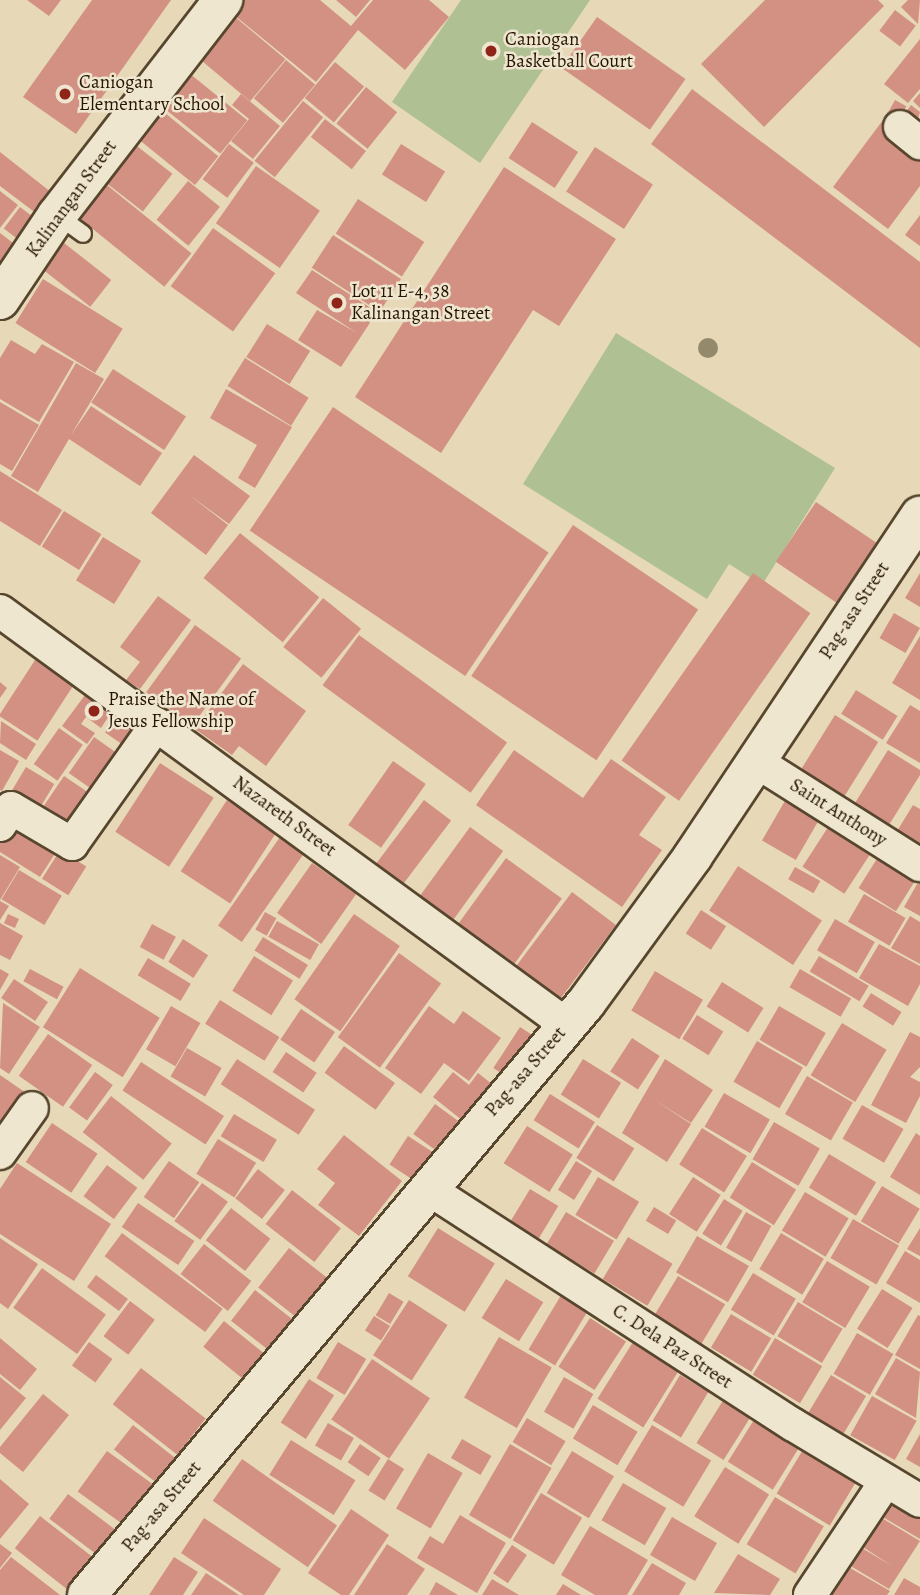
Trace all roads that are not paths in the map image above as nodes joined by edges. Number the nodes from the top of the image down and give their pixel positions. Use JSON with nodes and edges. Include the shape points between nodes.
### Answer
{"nodes":[{"id":1,"x":223,"y":0,"type":"edge"},
{"id":2,"x":0,"y":300,"type":"edge"},
{"id":3,"x":920,"y":516,"type":"edge"},
{"id":4,"x":0,"y":611,"type":"edge"},
{"id":5,"x":157,"y":724,"type":"junction"},
{"id":6,"x":757,"y":762,"type":"junction"},
{"id":7,"x":0,"y":825,"type":"edge"},
{"id":8,"x":920,"y":864,"type":"edge"},
{"id":9,"x":567,"y":1025,"type":"junction"},
{"id":10,"x":32,"y":1108,"type":"dead end"},
{"id":11,"x":0,"y":1153,"type":"edge"},
{"id":12,"x":427,"y":1188,"type":"junction"},
{"id":13,"x":886,"y":1480,"type":"junction"},
{"id":14,"x":920,"y":1501,"type":"edge"},
{"id":15,"x":87,"y":1595,"type":"edge"},
{"id":16,"x":810,"y":1595,"type":"edge"}],
"edges":[{"from":1,"to":2,"type":"street","name":"Kalinangan Street","via":[[70,224]]},
{"from":3,"to":6,"type":"street","name":"Pag-asa Street"},
{"from":4,"to":5,"type":"street","name":"Nazareth Street"},
{"from":5,"to":7,"type":"street","via":[[72,844],[11,808]]},
{"from":5,"to":9,"type":"street","name":"Nazareth Street"},
{"from":6,"to":8,"type":"street","name":"Saint Anthony"},
{"from":6,"to":9,"type":"street","name":"Pag-asa Street"},
{"from":9,"to":12,"type":"street","name":"Pag-asa Street"},
{"from":10,"to":11,"type":"street"},
{"from":12,"to":13,"type":"street","name":"C. Dela Paz Street"},
{"from":12,"to":15,"type":"street","name":"Pag-asa Street"},
{"from":13,"to":14,"type":"street","name":"C. Dela Paz Street"},
{"from":13,"to":16,"type":"street"}]}
